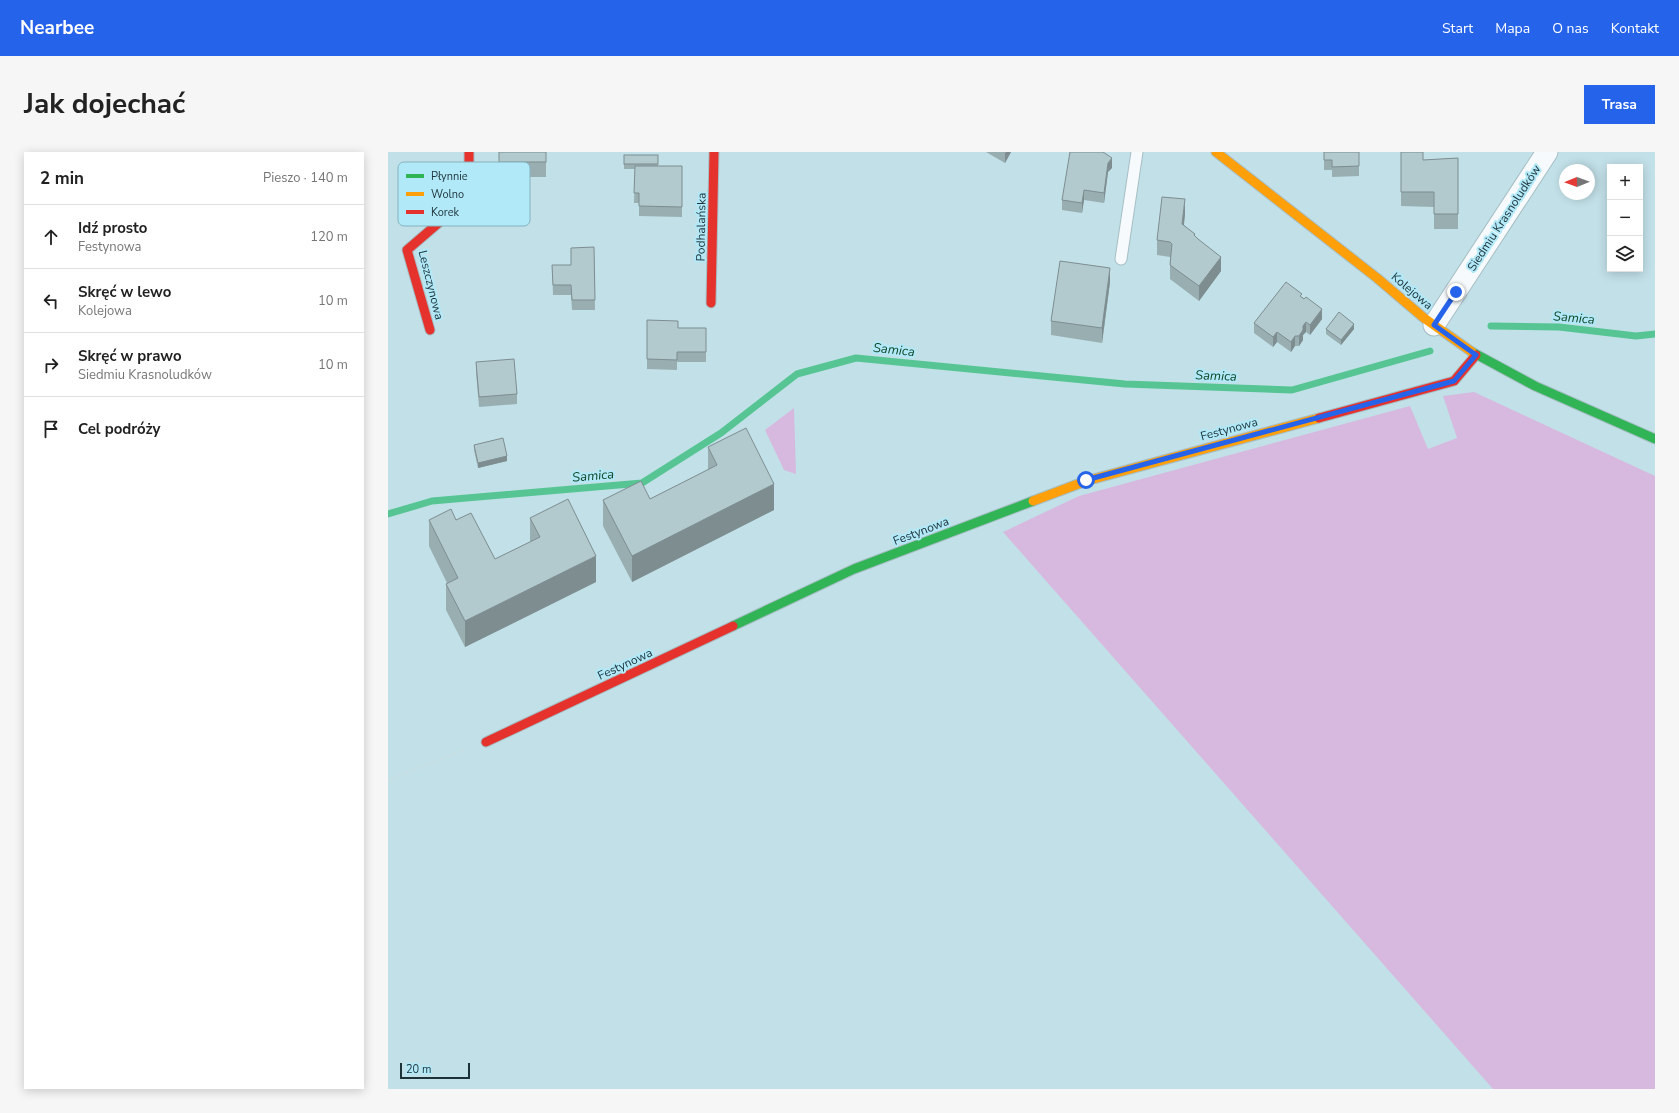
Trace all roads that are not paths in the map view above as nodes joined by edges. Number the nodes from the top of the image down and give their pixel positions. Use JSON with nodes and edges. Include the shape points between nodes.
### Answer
{"nodes":[{"id":1,"x":714,"y":152,"type":"edge"},
{"id":2,"x":1138,"y":152,"type":"edge"},
{"id":3,"x":1216,"y":152,"type":"edge"},
{"id":4,"x":1546,"y":152,"type":"edge"},
{"id":5,"x":435,"y":226,"type":"edge"},
{"id":6,"x":1121,"y":259,"type":"dead end"},
{"id":7,"x":711,"y":303,"type":"dead end"},
{"id":8,"x":1434,"y":325,"type":"junction"},
{"id":9,"x":430,"y":330,"type":"dead end"},
{"id":10,"x":1476,"y":355,"type":"junction"},
{"id":11,"x":1655,"y":439,"type":"edge"},
{"id":12,"x":486,"y":742,"type":"road end"}],
"edges":[{"from":1,"to":7,"type":"street","name":"Podhalańska"},
{"from":2,"to":6,"type":"lane"},
{"from":3,"to":8,"type":"street","name":"Kolejowa"},
{"from":4,"to":8,"type":"street","name":"Siedmiu Krasnoludków"},
{"from":5,"to":9,"type":"street","name":"Leszczynowa","via":[[408,250]]},
{"from":8,"to":10,"type":"street","name":"Kolejowa"},
{"from":10,"to":11,"type":"street","name":"Kolejowa","via":[[1536,386]]},
{"from":10,"to":12,"type":"street","name":"Festynowa","via":[[1454,381],[1086,480],[854,570]]}]}
